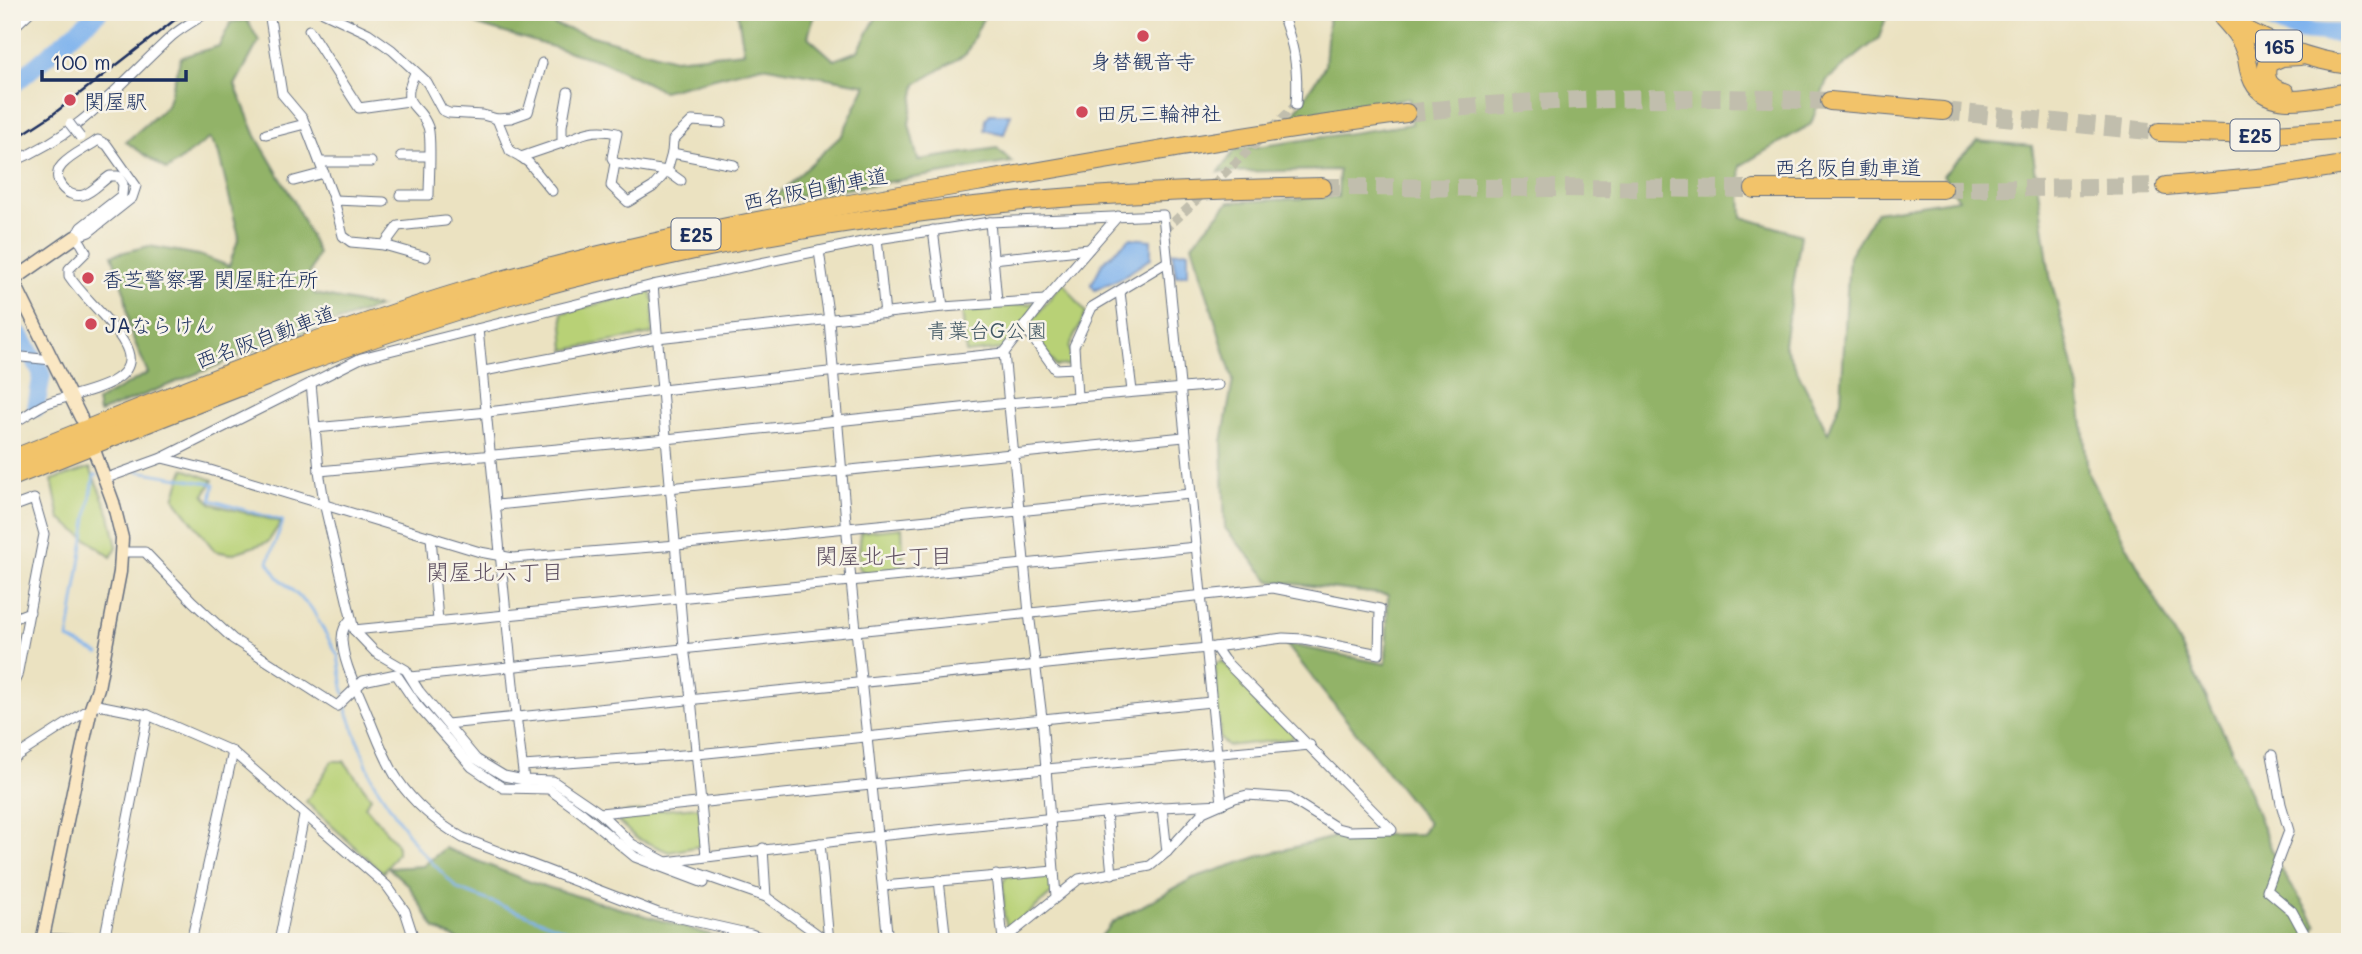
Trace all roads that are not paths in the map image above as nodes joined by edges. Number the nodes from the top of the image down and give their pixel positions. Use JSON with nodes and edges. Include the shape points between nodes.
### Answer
{"nodes":[{"id":1,"x":30,"y":12,"type":"edge"},
{"id":2,"x":208,"y":12,"type":"edge"},
{"id":3,"x":269,"y":12,"type":"edge"},
{"id":4,"x":323,"y":12,"type":"edge"},
{"id":5,"x":1281,"y":12,"type":"edge"},
{"id":6,"x":2218,"y":15,"type":"edge"},
{"id":7,"x":12,"y":29,"type":"edge"},
{"id":8,"x":309,"y":30,"type":"dead end"},
{"id":9,"x":2266,"y":41,"type":"junction"},
{"id":10,"x":2300,"y":55,"type":"junction"},
{"id":11,"x":2248,"y":60,"type":"junction"},
{"id":12,"x":2268,"y":63,"type":"junction"},
{"id":13,"x":542,"y":64,"type":"dead end"},
{"id":14,"x":2350,"y":65,"type":"edge"},
{"id":15,"x":415,"y":73,"type":"junction"},
{"id":16,"x":2350,"y":89,"type":"edge"},
{"id":17,"x":568,"y":92,"type":"dead end"},
{"id":18,"x":1830,"y":100,"type":"tunnel mouth"},
{"id":19,"x":409,"y":101,"type":"junction"},
{"id":20,"x":1296,"y":104,"type":"tunnel mouth"},
{"id":21,"x":1942,"y":111,"type":"tunnel mouth"},
{"id":22,"x":1406,"y":113,"type":"tunnel mouth"},
{"id":23,"x":497,"y":119,"type":"junction"},
{"id":24,"x":70,"y":124,"type":"dead end"},
{"id":25,"x":305,"y":124,"type":"junction"},
{"id":26,"x":722,"y":124,"type":"dead end"},
{"id":27,"x":2350,"y":129,"type":"edge"},
{"id":28,"x":2159,"y":132,"type":"tunnel mouth"},
{"id":29,"x":267,"y":134,"type":"dead end"},
{"id":30,"x":80,"y":137,"type":"dead end"},
{"id":31,"x":562,"y":143,"type":"junction"},
{"id":32,"x":672,"y":153,"type":"junction"},
{"id":33,"x":401,"y":156,"type":"dead end"},
{"id":34,"x":429,"y":156,"type":"junction"},
{"id":35,"x":522,"y":157,"type":"junction"},
{"id":36,"x":12,"y":162,"type":"edge"},
{"id":37,"x":320,"y":162,"type":"junction"},
{"id":38,"x":370,"y":162,"type":"dead end"},
{"id":39,"x":615,"y":163,"type":"junction"},
{"id":40,"x":734,"y":164,"type":"dead end"},
{"id":41,"x":2350,"y":164,"type":"edge"},
{"id":42,"x":667,"y":172,"type":"junction"},
{"id":43,"x":324,"y":173,"type":"junction"},
{"id":44,"x":294,"y":181,"type":"dead end"},
{"id":45,"x":681,"y":181,"type":"dead end"},
{"id":46,"x":2166,"y":186,"type":"tunnel mouth"},
{"id":47,"x":1322,"y":187,"type":"tunnel mouth"},
{"id":48,"x":1943,"y":188,"type":"tunnel mouth"},
{"id":49,"x":1754,"y":189,"type":"tunnel mouth"},
{"id":50,"x":552,"y":191,"type":"dead end"},
{"id":51,"x":400,"y":195,"type":"dead end"},
{"id":52,"x":334,"y":200,"type":"junction"},
{"id":53,"x":384,"y":202,"type":"dead end"},
{"id":54,"x":1118,"y":216,"type":"junction"},
{"id":55,"x":445,"y":222,"type":"dead end"},
{"id":56,"x":990,"y":222,"type":"junction"},
{"id":57,"x":933,"y":230,"type":"junction"},
{"id":58,"x":75,"y":237,"type":"junction"},
{"id":59,"x":877,"y":239,"type":"junction"},
{"id":60,"x":384,"y":245,"type":"junction"},
{"id":61,"x":1089,"y":249,"type":"junction"},
{"id":62,"x":819,"y":251,"type":"junction"},
{"id":63,"x":426,"y":257,"type":"dead end"},
{"id":64,"x":993,"y":259,"type":"junction"},
{"id":65,"x":1167,"y":262,"type":"junction"},
{"id":66,"x":13,"y":280,"type":"edge"},
{"id":67,"x":653,"y":285,"type":"junction"},
{"id":68,"x":1119,"y":292,"type":"junction"},
{"id":69,"x":1045,"y":300,"type":"junction"},
{"id":70,"x":998,"y":302,"type":"junction"},
{"id":71,"x":943,"y":307,"type":"junction"},
{"id":72,"x":885,"y":314,"type":"junction"},
{"id":73,"x":829,"y":320,"type":"junction"},
{"id":74,"x":1024,"y":326,"type":"junction"},
{"id":75,"x":478,"y":329,"type":"junction"},
{"id":76,"x":657,"y":338,"type":"junction"},
{"id":77,"x":1004,"y":353,"type":"junction"},
{"id":78,"x":12,"y":356,"type":"edge"},
{"id":79,"x":52,"y":360,"type":"junction"},
{"id":80,"x":1076,"y":368,"type":"junction"},
{"id":81,"x":484,"y":371,"type":"junction"},
{"id":82,"x":833,"y":372,"type":"junction"},
{"id":83,"x":311,"y":383,"type":"junction"},
{"id":84,"x":1218,"y":385,"type":"dead end"},
{"id":85,"x":1180,"y":387,"type":"junction"},
{"id":86,"x":662,"y":390,"type":"junction"},
{"id":87,"x":1132,"y":391,"type":"junction"},
{"id":88,"x":69,"y":397,"type":"junction"},
{"id":89,"x":1077,"y":397,"type":"junction"},
{"id":90,"x":1008,"y":403,"type":"junction"},
{"id":91,"x":488,"y":412,"type":"junction"},
{"id":92,"x":81,"y":418,"type":"dead end"},
{"id":93,"x":839,"y":420,"type":"junction"},
{"id":94,"x":12,"y":424,"type":"edge"},
{"id":95,"x":315,"y":428,"type":"junction"},
{"id":96,"x":1184,"y":437,"type":"junction"},
{"id":97,"x":666,"y":439,"type":"junction"},
{"id":98,"x":94,"y":450,"type":"dead end"},
{"id":99,"x":491,"y":454,"type":"junction"},
{"id":100,"x":1014,"y":456,"type":"junction"},
{"id":101,"x":162,"y":458,"type":"junction"},
{"id":102,"x":12,"y":459,"type":"edge"},
{"id":103,"x":319,"y":471,"type":"junction"},
{"id":104,"x":843,"y":472,"type":"junction"},
{"id":105,"x":12,"y":477,"type":"edge"},
{"id":106,"x":104,"y":479,"type":"junction"},
{"id":107,"x":671,"y":488,"type":"junction"},
{"id":108,"x":1190,"y":494,"type":"junction"},
{"id":109,"x":497,"y":505,"type":"junction"},
{"id":110,"x":12,"y":507,"type":"edge"},
{"id":111,"x":325,"y":507,"type":"junction"},
{"id":112,"x":1019,"y":509,"type":"junction"},
{"id":113,"x":848,"y":528,"type":"junction"},
{"id":114,"x":431,"y":537,"type":"junction"},
{"id":115,"x":677,"y":545,"type":"junction"},
{"id":116,"x":1196,"y":547,"type":"junction"},
{"id":117,"x":121,"y":552,"type":"junction"},
{"id":118,"x":502,"y":557,"type":"junction"},
{"id":119,"x":1024,"y":563,"type":"junction"},
{"id":120,"x":851,"y":581,"type":"junction"},
{"id":121,"x":1201,"y":596,"type":"junction"},
{"id":122,"x":680,"y":598,"type":"junction"},
{"id":123,"x":30,"y":612,"type":"junction"},
{"id":124,"x":1029,"y":613,"type":"junction"},
{"id":125,"x":508,"y":615,"type":"junction"},
{"id":126,"x":12,"y":619,"type":"edge"},
{"id":127,"x":350,"y":620,"type":"junction"},
{"id":128,"x":438,"y":621,"type":"junction"},
{"id":129,"x":354,"y":630,"type":"junction"},
{"id":130,"x":856,"y":631,"type":"junction"},
{"id":131,"x":684,"y":647,"type":"junction"},
{"id":132,"x":1211,"y":647,"type":"junction"},
{"id":133,"x":512,"y":666,"type":"junction"},
{"id":134,"x":1036,"y":666,"type":"junction"},
{"id":135,"x":411,"y":677,"type":"junction"},
{"id":136,"x":863,"y":682,"type":"junction"},
{"id":137,"x":12,"y":686,"type":"edge"},
{"id":138,"x":353,"y":691,"type":"junction"},
{"id":139,"x":691,"y":698,"type":"junction"},
{"id":140,"x":1210,"y":702,"type":"junction"},
{"id":141,"x":92,"y":706,"type":"junction"},
{"id":142,"x":148,"y":715,"type":"junction"},
{"id":143,"x":516,"y":715,"type":"junction"},
{"id":144,"x":1042,"y":718,"type":"junction"},
{"id":145,"x":447,"y":724,"type":"junction"},
{"id":146,"x":867,"y":735,"type":"junction"},
{"id":147,"x":1310,"y":745,"type":"junction"},
{"id":148,"x":233,"y":752,"type":"junction"},
{"id":149,"x":697,"y":754,"type":"junction"},
{"id":150,"x":1217,"y":754,"type":"junction"},
{"id":151,"x":2272,"y":755,"type":"dead end"},
{"id":152,"x":12,"y":760,"type":"edge"},
{"id":153,"x":523,"y":766,"type":"junction"},
{"id":154,"x":1046,"y":770,"type":"junction"},
{"id":155,"x":524,"y":779,"type":"junction"},
{"id":156,"x":871,"y":785,"type":"junction"},
{"id":157,"x":702,"y":804,"type":"junction"},
{"id":158,"x":1222,"y":804,"type":"junction"},
{"id":159,"x":1162,"y":807,"type":"junction"},
{"id":160,"x":600,"y":813,"type":"junction"},
{"id":161,"x":1105,"y":813,"type":"junction"},
{"id":162,"x":304,"y":816,"type":"junction"},
{"id":163,"x":1049,"y":818,"type":"junction"},
{"id":164,"x":878,"y":836,"type":"junction"},
{"id":165,"x":12,"y":840,"type":"edge"},
{"id":166,"x":820,"y":843,"type":"junction"},
{"id":167,"x":763,"y":848,"type":"junction"},
{"id":168,"x":1167,"y":852,"type":"junction"},
{"id":169,"x":706,"y":856,"type":"junction"},
{"id":170,"x":12,"y":860,"type":"edge"},
{"id":171,"x":666,"y":862,"type":"junction"},
{"id":172,"x":1054,"y":871,"type":"junction"},
{"id":173,"x":1112,"y":874,"type":"junction"},
{"id":174,"x":996,"y":875,"type":"junction"},
{"id":175,"x":939,"y":880,"type":"junction"},
{"id":176,"x":704,"y":883,"type":"dead end"},
{"id":177,"x":883,"y":886,"type":"junction"},
{"id":178,"x":1056,"y":896,"type":"junction"},
{"id":179,"x":766,"y":897,"type":"junction"},
{"id":180,"x":43,"y":940,"type":"edge"},
{"id":181,"x":104,"y":941,"type":"edge"},
{"id":182,"x":1002,"y":941,"type":"edge"},
{"id":183,"x":126,"y":942,"type":"edge"},
{"id":184,"x":191,"y":942,"type":"edge"},
{"id":185,"x":279,"y":942,"type":"edge"},
{"id":186,"x":415,"y":942,"type":"edge"},
{"id":187,"x":773,"y":942,"type":"edge"},
{"id":188,"x":828,"y":942,"type":"edge"},
{"id":189,"x":888,"y":942,"type":"edge"},
{"id":190,"x":946,"y":942,"type":"edge"},
{"id":191,"x":2309,"y":942,"type":"edge"}],
"edges":[{"from":1,"to":7,"type":"street"},
{"from":2,"to":36,"type":"street","via":[[174,34],[88,118]]},
{"from":3,"to":25,"type":"street","via":[[282,94]]},
{"from":4,"to":15,"type":"street","via":[[368,33]]},
{"from":5,"to":20,"type":"street","via":[[1295,50]]},
{"from":6,"to":9,"type":"highway","number":"165"},
{"from":6,"to":11,"type":"highway","via":[[2240,37]]},
{"from":8,"to":19,"type":"street","via":[[359,108]]},
{"from":9,"to":10,"type":"highway","number":"165"},
{"from":9,"to":11,"type":"highway","via":[[2255,46]]},
{"from":9,"to":12,"type":"highway"},
{"from":10,"to":12,"type":"highway"},
{"from":10,"to":14,"type":"highway","number":"165"},
{"from":11,"to":16,"type":"highway","via":[[2257,88],[2268,97],[2295,99]]},
{"from":12,"to":16,"type":"highway","via":[[2267,82],[2277,90]]},
{"from":13,"to":23,"type":"street","via":[[528,112]]},
{"from":15,"to":19,"type":"street"},
{"from":15,"to":23,"type":"street","via":[[427,82],[442,110]]},
{"from":17,"to":31,"type":"street"},
{"from":18,"to":21,"type":"highway"},
{"from":19,"to":34,"type":"street","via":[[429,128]]},
{"from":22,"to":102,"type":"highway","name":"西名阪自動車道","number":"E25","via":[[857,202],[568,263],[356,327]]},
{"from":23,"to":35,"type":"street","via":[[510,150]]},
{"from":24,"to":30,"type":"street","bridge":true},
{"from":25,"to":29,"type":"street"},
{"from":25,"to":37,"type":"street"},
{"from":26,"to":32,"type":"street","via":[[692,121],[673,140]]},
{"from":27,"to":28,"type":"highway","number":"E25","via":[[2260,135]]},
{"from":31,"to":35,"type":"street"},
{"from":31,"to":39,"type":"street","via":[[582,132],[617,133]]},
{"from":32,"to":40,"type":"street"},
{"from":32,"to":42,"type":"street"},
{"from":33,"to":34,"type":"street"},
{"from":34,"to":51,"type":"street","via":[[429,195]]},
{"from":35,"to":50,"type":"street"},
{"from":37,"to":38,"type":"street"},
{"from":37,"to":43,"type":"street"},
{"from":39,"to":42,"type":"street"},
{"from":39,"to":42,"type":"street","via":[[611,186],[628,202]]},
{"from":41,"to":46,"type":"highway","number":"E25"},
{"from":42,"to":45,"type":"street"},
{"from":43,"to":44,"type":"street"},
{"from":43,"to":52,"type":"street"},
{"from":47,"to":105,"type":"highway","name":"西名阪自動車道","number":"E25","via":[[1102,195],[950,208],[639,262],[502,297],[375,337]]},
{"from":48,"to":49,"type":"highway","name":"西名阪自動車道"},
{"from":52,"to":53,"type":"street"},
{"from":52,"to":60,"type":"street","via":[[343,236],[351,242]]},
{"from":54,"to":56,"type":"street"},
{"from":54,"to":61,"type":"street"},
{"from":54,"to":65,"type":"street","via":[[1163,215]]},
{"from":55,"to":60,"type":"street","via":[[398,226]]},
{"from":56,"to":57,"type":"street"},
{"from":56,"to":64,"type":"street"},
{"from":57,"to":59,"type":"street"},
{"from":57,"to":71,"type":"street"},
{"from":58,"to":58,"type":"street","via":[[122,195],[123,184],[118,176],[110,176],[86,194],[74,196],[57,181],[57,172],[98,140],[103,141],[136,186],[132,198],[89,232]]},
{"from":58,"to":66,"type":"street"},
{"from":58,"to":88,"type":"street","via":[[86,252],[69,269],[69,276],[118,334],[129,364],[114,381]]},
{"from":59,"to":62,"type":"street"},
{"from":59,"to":72,"type":"street"},
{"from":60,"to":63,"type":"street"},
{"from":61,"to":64,"type":"street"},
{"from":61,"to":69,"type":"street"},
{"from":62,"to":67,"type":"street"},
{"from":62,"to":73,"type":"street"},
{"from":64,"to":70,"type":"street"},
{"from":65,"to":68,"type":"street"},
{"from":65,"to":85,"type":"street"},
{"from":66,"to":79,"type":"street"},
{"from":67,"to":75,"type":"street"},
{"from":67,"to":76,"type":"street"},
{"from":68,"to":80,"type":"street","via":[[1092,307],[1074,345]]},
{"from":68,"to":87,"type":"street"},
{"from":69,"to":70,"type":"street"},
{"from":69,"to":74,"type":"street"},
{"from":70,"to":71,"type":"street"},
{"from":71,"to":72,"type":"street"},
{"from":72,"to":73,"type":"street"},
{"from":73,"to":76,"type":"street"},
{"from":73,"to":82,"type":"street"},
{"from":74,"to":77,"type":"street"},
{"from":74,"to":80,"type":"street","via":[[1055,369]]},
{"from":75,"to":81,"type":"street"},
{"from":75,"to":83,"type":"street","via":[[361,358]]},
{"from":76,"to":81,"type":"street"},
{"from":76,"to":86,"type":"street"},
{"from":77,"to":82,"type":"street"},
{"from":77,"to":90,"type":"street"},
{"from":78,"to":79,"type":"street"},
{"from":79,"to":88,"type":"street"},
{"from":80,"to":89,"type":"street"},
{"from":81,"to":91,"type":"street"},
{"from":82,"to":86,"type":"street"},
{"from":82,"to":93,"type":"street"},
{"from":83,"to":95,"type":"street"},
{"from":83,"to":101,"type":"street"},
{"from":84,"to":85,"type":"street"},
{"from":85,"to":87,"type":"street"},
{"from":85,"to":96,"type":"street"},
{"from":86,"to":91,"type":"street"},
{"from":86,"to":97,"type":"street"},
{"from":87,"to":89,"type":"street"},
{"from":88,"to":92,"type":"street"},
{"from":88,"to":94,"type":"street","via":[[46,404]]},
{"from":89,"to":90,"type":"street"},
{"from":90,"to":93,"type":"street"},
{"from":90,"to":100,"type":"street"},
{"from":91,"to":95,"type":"street"},
{"from":91,"to":99,"type":"street"},
{"from":93,"to":97,"type":"street"},
{"from":93,"to":104,"type":"street"},
{"from":95,"to":103,"type":"street"},
{"from":96,"to":100,"type":"street"},
{"from":96,"to":108,"type":"street"},
{"from":97,"to":99,"type":"street"},
{"from":97,"to":107,"type":"street"},
{"from":98,"to":106,"type":"street"},
{"from":99,"to":103,"type":"street"},
{"from":99,"to":109,"type":"street"},
{"from":100,"to":104,"type":"street"},
{"from":100,"to":112,"type":"street"},
{"from":101,"to":106,"type":"street"},
{"from":101,"to":111,"type":"street"},
{"from":103,"to":111,"type":"street"},
{"from":104,"to":107,"type":"street"},
{"from":104,"to":113,"type":"street"},
{"from":106,"to":117,"type":"street","via":[[122,538]]},
{"from":107,"to":109,"type":"street"},
{"from":107,"to":115,"type":"street"},
{"from":108,"to":112,"type":"street"},
{"from":108,"to":116,"type":"street"},
{"from":109,"to":118,"type":"street"},
{"from":110,"to":123,"type":"street","via":[[34,499],[44,534]]},
{"from":111,"to":114,"type":"street"},
{"from":111,"to":127,"type":"street"},
{"from":112,"to":113,"type":"street"},
{"from":112,"to":119,"type":"street"},
{"from":113,"to":115,"type":"street"},
{"from":113,"to":120,"type":"street"},
{"from":114,"to":118,"type":"street"},
{"from":114,"to":128,"type":"street"},
{"from":115,"to":118,"type":"street"},
{"from":115,"to":122,"type":"street"},
{"from":116,"to":119,"type":"street"},
{"from":116,"to":121,"type":"street"},
{"from":117,"to":138,"type":"street","via":[[145,552],[233,639],[337,706]]},
{"from":117,"to":141,"type":"street"},
{"from":118,"to":125,"type":"street"},
{"from":119,"to":120,"type":"street"},
{"from":119,"to":124,"type":"street"},
{"from":120,"to":122,"type":"street"},
{"from":120,"to":130,"type":"street"},
{"from":121,"to":124,"type":"street"},
{"from":121,"to":132,"type":"street"},
{"from":121,"to":132,"type":"street","via":[[1273,588],[1380,609],[1379,654],[1283,638]]},
{"from":122,"to":125,"type":"street"},
{"from":122,"to":131,"type":"street"},
{"from":123,"to":126,"type":"street"},
{"from":123,"to":137,"type":"street"},
{"from":124,"to":130,"type":"street"},
{"from":124,"to":134,"type":"street"},
{"from":125,"to":128,"type":"street"},
{"from":125,"to":133,"type":"street"},
{"from":127,"to":129,"type":"street"},
{"from":127,"to":138,"type":"street","via":[[342,640]]},
{"from":128,"to":129,"type":"street"},
{"from":129,"to":135,"type":"street","via":[[375,652]]},
{"from":130,"to":131,"type":"street"},
{"from":130,"to":136,"type":"street"},
{"from":131,"to":133,"type":"street"},
{"from":131,"to":139,"type":"street"},
{"from":132,"to":134,"type":"street"},
{"from":132,"to":140,"type":"street"},
{"from":132,"to":147,"type":"street"},
{"from":133,"to":135,"type":"street"},
{"from":133,"to":143,"type":"street"},
{"from":134,"to":136,"type":"street"},
{"from":134,"to":144,"type":"street"},
{"from":135,"to":145,"type":"street"},
{"from":136,"to":139,"type":"street"},
{"from":136,"to":146,"type":"street"},
{"from":138,"to":176,"type":"street","via":[[363,681],[396,674],[417,705],[482,774],[503,788],[549,789],[635,857]]},
{"from":138,"to":187,"type":"street","via":[[398,780],[444,827],[658,913]]},
{"from":139,"to":143,"type":"street"},
{"from":139,"to":149,"type":"street"},
{"from":140,"to":144,"type":"street"},
{"from":140,"to":150,"type":"street"},
{"from":141,"to":142,"type":"street"},
{"from":141,"to":152,"type":"street"},
{"from":141,"to":180,"type":"street"},
{"from":142,"to":148,"type":"street"},
{"from":142,"to":181,"type":"street"},
{"from":143,"to":145,"type":"street"},
{"from":143,"to":153,"type":"street"},
{"from":144,"to":146,"type":"street"},
{"from":144,"to":154,"type":"street"},
{"from":145,"to":155,"type":"street","via":[[476,759],[504,776]]},
{"from":146,"to":149,"type":"street"},
{"from":146,"to":156,"type":"street"},
{"from":147,"to":150,"type":"street"},
{"from":147,"to":158,"type":"street","via":[[1392,830],[1337,828],[1289,798],[1247,795]]},
{"from":148,"to":162,"type":"street"},
{"from":148,"to":184,"type":"street"},
{"from":149,"to":153,"type":"street"},
{"from":149,"to":157,"type":"street"},
{"from":150,"to":154,"type":"street"},
{"from":150,"to":158,"type":"street"},
{"from":151,"to":191,"type":"street","via":[[2289,831],[2267,890],[2292,911]]},
{"from":153,"to":155,"type":"street"},
{"from":154,"to":156,"type":"street"},
{"from":154,"to":163,"type":"street"},
{"from":155,"to":160,"type":"street","via":[[553,781]]},
{"from":156,"to":157,"type":"street"},
{"from":156,"to":164,"type":"street"},
{"from":157,"to":160,"type":"street"},
{"from":157,"to":169,"type":"street"},
{"from":158,"to":159,"type":"street"},
{"from":158,"to":168,"type":"street","via":[[1203,812]]},
{"from":159,"to":161,"type":"street"},
{"from":159,"to":168,"type":"street"},
{"from":160,"to":171,"type":"street","via":[[632,844]]},
{"from":161,"to":163,"type":"street"},
{"from":161,"to":173,"type":"street"},
{"from":162,"to":185,"type":"street"},
{"from":162,"to":186,"type":"street","via":[[387,886],[405,911]]},
{"from":163,"to":164,"type":"street"},
{"from":163,"to":172,"type":"street"},
{"from":164,"to":166,"type":"street"},
{"from":164,"to":177,"type":"street"},
{"from":165,"to":170,"type":"street"},
{"from":166,"to":167,"type":"street"},
{"from":166,"to":188,"type":"street"},
{"from":167,"to":169,"type":"street"},
{"from":167,"to":179,"type":"street"},
{"from":168,"to":173,"type":"street","via":[[1150,866]]},
{"from":169,"to":171,"type":"street"},
{"from":171,"to":179,"type":"street"},
{"from":172,"to":174,"type":"street"},
{"from":172,"to":178,"type":"street"},
{"from":173,"to":178,"type":"street","via":[[1079,878]]},
{"from":174,"to":175,"type":"street"},
{"from":174,"to":182,"type":"street"},
{"from":175,"to":177,"type":"street"},
{"from":175,"to":190,"type":"street"},
{"from":177,"to":189,"type":"street"},
{"from":178,"to":182,"type":"street"},
{"from":179,"to":188,"type":"street"},
{"from":180,"to":181,"type":"street"},
{"from":181,"to":183,"type":"street"}]}
